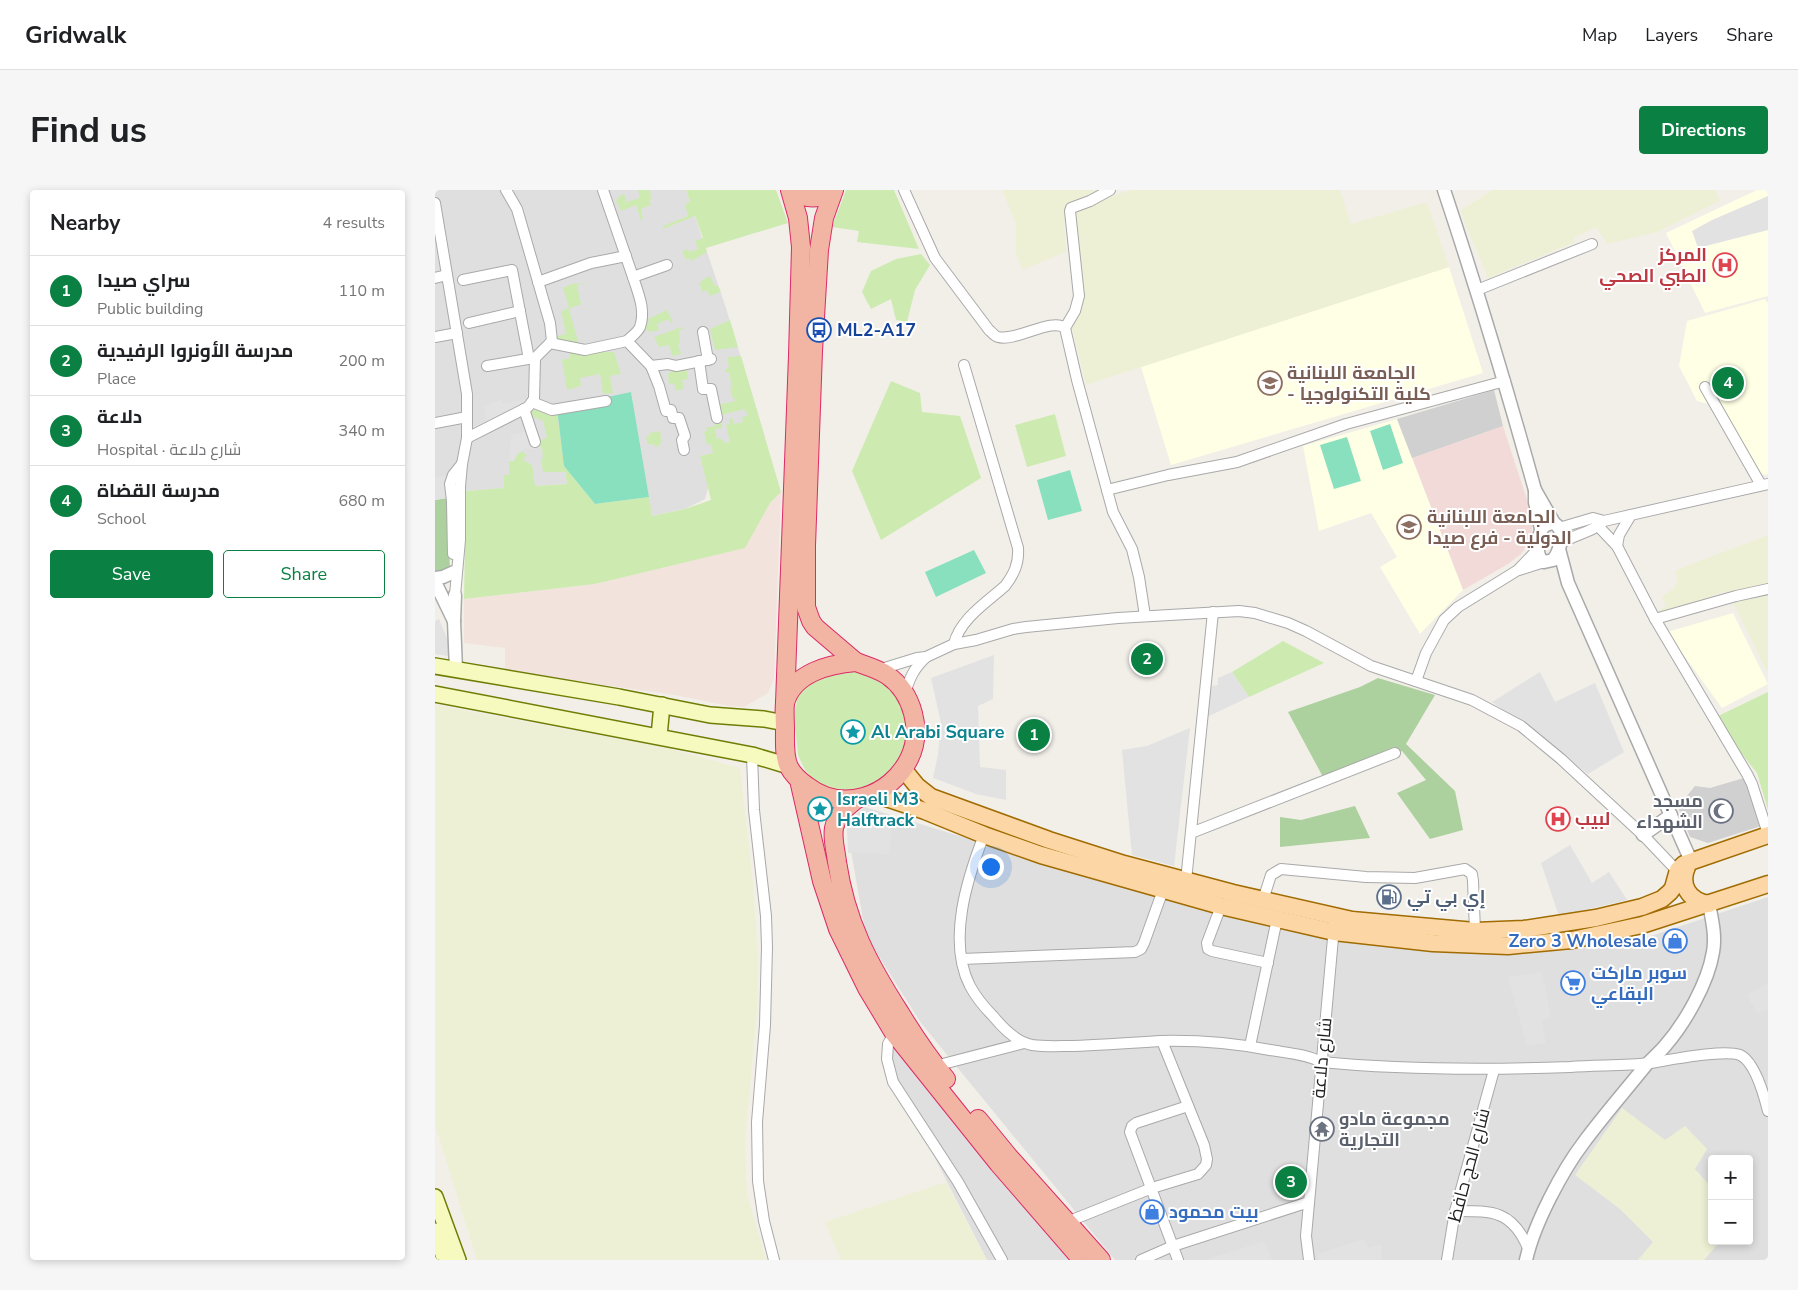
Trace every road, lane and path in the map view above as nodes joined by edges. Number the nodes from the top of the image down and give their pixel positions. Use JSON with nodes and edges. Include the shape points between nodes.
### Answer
{"nodes":[{"id":1,"x":506,"y":190,"type":"edge"},
{"id":2,"x":603,"y":190,"type":"edge"},
{"id":3,"x":792,"y":190,"type":"edge"},
{"id":4,"x":833,"y":190,"type":"edge"},
{"id":5,"x":904,"y":190,"type":"edge"},
{"id":6,"x":1111,"y":190,"type":"edge"},
{"id":7,"x":1443,"y":190,"type":"edge"},
{"id":8,"x":435,"y":203,"type":"edge"},
{"id":9,"x":1592,"y":244,"type":"dead end"},
{"id":10,"x":625,"y":256,"type":"junction"},
{"id":11,"x":667,"y":265,"type":"dead end"},
{"id":12,"x":447,"y":275,"type":"junction"},
{"id":13,"x":633,"y":277,"type":"junction"},
{"id":14,"x":435,"y":278,"type":"edge"},
{"id":15,"x":463,"y":280,"type":"dead end"},
{"id":16,"x":538,"y":282,"type":"junction"},
{"id":17,"x":1477,"y":290,"type":"junction"},
{"id":18,"x":520,"y":311,"type":"junction"},
{"id":19,"x":469,"y":323,"type":"dead end"},
{"id":20,"x":1065,"y":328,"type":"junction"},
{"id":21,"x":703,"y":332,"type":"dead end"},
{"id":22,"x":457,"y":333,"type":"junction"},
{"id":23,"x":435,"y":337,"type":"edge"},
{"id":24,"x":627,"y":341,"type":"junction"},
{"id":25,"x":550,"y":342,"type":"junction"},
{"id":26,"x":532,"y":358,"type":"junction"},
{"id":27,"x":706,"y":360,"type":"junction"},
{"id":28,"x":964,"y":365,"type":"dead end"},
{"id":29,"x":487,"y":366,"type":"dead end"},
{"id":30,"x":651,"y":366,"type":"junction"},
{"id":31,"x":1505,"y":381,"type":"junction"},
{"id":32,"x":1705,"y":387,"type":"dead end"},
{"id":33,"x":605,"y":402,"type":"dead end"},
{"id":34,"x":528,"y":406,"type":"junction"},
{"id":35,"x":467,"y":417,"type":"junction"},
{"id":36,"x":717,"y":418,"type":"dead end"},
{"id":37,"x":435,"y":424,"type":"edge"},
{"id":38,"x":467,"y":438,"type":"junction"},
{"id":39,"x":535,"y":442,"type":"dead end"},
{"id":40,"x":684,"y":450,"type":"dead end"},
{"id":41,"x":462,"y":464,"type":"junction"},
{"id":42,"x":1765,"y":484,"type":"edge"},
{"id":43,"x":1107,"y":490,"type":"junction"},
{"id":44,"x":1535,"y":490,"type":"junction"},
{"id":45,"x":1631,"y":515,"type":"junction"},
{"id":46,"x":1601,"y":524,"type":"junction"},
{"id":47,"x":1557,"y":525,"type":"junction"},
{"id":48,"x":1541,"y":530,"type":"junction"},
{"id":49,"x":1617,"y":546,"type":"junction"},
{"id":50,"x":1559,"y":547,"type":"junction"},
{"id":51,"x":1538,"y":549,"type":"junction"},
{"id":52,"x":1546,"y":562,"type":"junction"},
{"id":53,"x":1518,"y":570,"type":"junction"},
{"id":54,"x":453,"y":572,"type":"junction"},
{"id":55,"x":435,"y":578,"type":"edge"},
{"id":56,"x":435,"y":582,"type":"edge"},
{"id":57,"x":1568,"y":584,"type":"junction"},
{"id":58,"x":1768,"y":589,"type":"edge"},
{"id":59,"x":455,"y":595,"type":"junction"},
{"id":60,"x":1213,"y":612,"type":"junction"},
{"id":61,"x":1145,"y":616,"type":"junction"},
{"id":62,"x":1655,"y":619,"type":"junction"},
{"id":63,"x":454,"y":621,"type":"junction"},
{"id":64,"x":954,"y":644,"type":"junction"},
{"id":65,"x":926,"y":657,"type":"junction"},
{"id":66,"x":856,"y":662,"type":"junction"},
{"id":67,"x":435,"y":666,"type":"edge"},
{"id":68,"x":457,"y":670,"type":"junction"},
{"id":69,"x":878,"y":670,"type":"junction"},
{"id":70,"x":1416,"y":681,"type":"junction"},
{"id":71,"x":435,"y":694,"type":"edge"},
{"id":72,"x":905,"y":694,"type":"junction"},
{"id":73,"x":785,"y":703,"type":"junction"},
{"id":74,"x":662,"y":705,"type":"junction"},
{"id":75,"x":785,"y":724,"type":"junction"},
{"id":76,"x":659,"y":736,"type":"junction"},
{"id":77,"x":1395,"y":753,"type":"dead end"},
{"id":78,"x":752,"y":755,"type":"junction"},
{"id":79,"x":903,"y":770,"type":"junction"},
{"id":80,"x":794,"y":773,"type":"junction"},
{"id":81,"x":866,"y":797,"type":"junction"},
{"id":82,"x":1671,"y":816,"type":"junction"},
{"id":83,"x":809,"y":827,"type":"junction"},
{"id":84,"x":834,"y":829,"type":"junction"},
{"id":85,"x":1191,"y":833,"type":"junction"},
{"id":86,"x":1643,"y":834,"type":"junction"},
{"id":87,"x":1768,"y":834,"type":"edge"},
{"id":88,"x":984,"y":835,"type":"junction"},
{"id":89,"x":1073,"y":856,"type":"junction"},
{"id":90,"x":1691,"y":861,"type":"junction"},
{"id":91,"x":1681,"y":874,"type":"junction"},
{"id":92,"x":1186,"y":881,"type":"junction"},
{"id":93,"x":1768,"y":884,"type":"edge"},
{"id":94,"x":1163,"y":890,"type":"junction"},
{"id":95,"x":1263,"y":900,"type":"junction"},
{"id":96,"x":1709,"y":904,"type":"junction"},
{"id":97,"x":1221,"y":906,"type":"junction"},
{"id":98,"x":1277,"y":919,"type":"junction"},
{"id":99,"x":1335,"y":924,"type":"junction"},
{"id":100,"x":1475,"y":932,"type":"junction"},
{"id":101,"x":962,"y":959,"type":"junction"},
{"id":102,"x":1268,"y":963,"type":"junction"},
{"id":103,"x":894,"y":1033,"type":"junction"},
{"id":104,"x":1162,"y":1041,"type":"junction"},
{"id":105,"x":1024,"y":1043,"type":"junction"},
{"id":106,"x":1250,"y":1046,"type":"junction"},
{"id":107,"x":1321,"y":1062,"type":"junction"},
{"id":108,"x":1648,"y":1063,"type":"junction"},
{"id":109,"x":935,"y":1066,"type":"junction"},
{"id":110,"x":1494,"y":1070,"type":"junction"},
{"id":111,"x":1766,"y":1095,"type":"edge"},
{"id":112,"x":1188,"y":1106,"type":"junction"},
{"id":113,"x":1768,"y":1111,"type":"edge"},
{"id":114,"x":1151,"y":1188,"type":"junction"},
{"id":115,"x":435,"y":1197,"type":"edge"},
{"id":116,"x":1309,"y":1202,"type":"junction"},
{"id":117,"x":1455,"y":1211,"type":"junction"},
{"id":118,"x":1067,"y":1222,"type":"junction"},
{"id":119,"x":435,"y":1231,"type":"edge"},
{"id":120,"x":1173,"y":1246,"type":"junction"},
{"id":121,"x":1527,"y":1254,"type":"edge"},
{"id":122,"x":445,"y":1260,"type":"edge"},
{"id":123,"x":458,"y":1260,"type":"edge"},
{"id":124,"x":775,"y":1260,"type":"edge"},
{"id":125,"x":1002,"y":1260,"type":"edge"},
{"id":126,"x":1082,"y":1260,"type":"edge"},
{"id":127,"x":1101,"y":1260,"type":"edge"},
{"id":128,"x":1141,"y":1260,"type":"edge"},
{"id":129,"x":1178,"y":1260,"type":"edge"},
{"id":130,"x":1309,"y":1260,"type":"edge"},
{"id":131,"x":1447,"y":1260,"type":"edge"}],
"edges":[{"from":1,"to":16,"type":"street","via":[[517,209]]},
{"from":2,"to":10,"type":"street"},
{"from":3,"to":4,"type":"highway","via":[[811,198]]},
{"from":3,"to":73,"type":"highway","via":[[801,247]]},
{"from":4,"to":66,"type":"highway","via":[[819,250],[807,507],[807,607],[815,627]]},
{"from":5,"to":20,"type":"street","via":[[935,258],[995,336],[1010,337],[1057,324]]},
{"from":6,"to":20,"type":"street","via":[[1071,208],[1079,296]]},
{"from":7,"to":17,"type":"street"},
{"from":8,"to":12,"type":"street"},
{"from":9,"to":17,"type":"street"},
{"from":10,"to":13,"type":"street"},
{"from":10,"to":16,"type":"street","via":[[591,263]]},
{"from":11,"to":13,"type":"street"},
{"from":12,"to":14,"type":"street"},
{"from":12,"to":22,"type":"street"},
{"from":13,"to":24,"type":"street","via":[[642,317],[640,328]]},
{"from":15,"to":18,"type":"street","via":[[512,270]]},
{"from":16,"to":25,"type":"street","via":[[551,322]]},
{"from":17,"to":31,"type":"street"},
{"from":18,"to":19,"type":"street"},
{"from":18,"to":26,"type":"street"},
{"from":20,"to":43,"type":"street"},
{"from":21,"to":27,"type":"street"},
{"from":22,"to":23,"type":"street"},
{"from":22,"to":35,"type":"street","via":[[467,394]]},
{"from":24,"to":25,"type":"street","via":[[585,350]]},
{"from":24,"to":30,"type":"street"},
{"from":25,"to":26,"type":"street"},
{"from":26,"to":29,"type":"street"},
{"from":26,"to":34,"type":"street","via":[[534,399]]},
{"from":27,"to":30,"type":"street","via":[[677,366]]},
{"from":27,"to":36,"type":"street","via":[[703,390],[711,388]]},
{"from":28,"to":64,"type":"street","via":[[1019,556],[1005,586],[966,621],[959,629]]},
{"from":30,"to":40,"type":"street","via":[[666,411],[671,410],[673,418],[679,418],[685,436],[682,440]]},
{"from":31,"to":43,"type":"street","via":[[1346,424],[1237,462]]},
{"from":31,"to":44,"type":"street"},
{"from":32,"to":42,"type":"street"},
{"from":33,"to":34,"type":"street","via":[[552,410]]},
{"from":34,"to":38,"type":"street"},
{"from":34,"to":39,"type":"street"},
{"from":35,"to":37,"type":"street"},
{"from":35,"to":38,"type":"street"},
{"from":38,"to":41,"type":"street"},
{"from":41,"to":54,"type":"street","via":[[450,484]]},
{"from":41,"to":59,"type":"street"},
{"from":42,"to":45,"type":"street"},
{"from":43,"to":61,"type":"street","via":[[1116,518],[1133,549]]},
{"from":44,"to":47,"type":"street"},
{"from":44,"to":48,"type":"street"},
{"from":45,"to":46,"type":"street"},
{"from":45,"to":49,"type":"street","via":[[1619,534]]},
{"from":46,"to":47,"type":"street","via":[[1593,518]]},
{"from":46,"to":49,"type":"street"},
{"from":46,"to":50,"type":"street","via":[[1573,536]]},
{"from":47,"to":48,"type":"street","via":[[1547,524]]},
{"from":47,"to":50,"type":"street","via":[[1561,532]]},
{"from":48,"to":51,"type":"street"},
{"from":49,"to":62,"type":"street"},
{"from":50,"to":52,"type":"street","via":[[1555,558]]},
{"from":50,"to":57,"type":"street"},
{"from":51,"to":52,"type":"street","via":[[1538,558]]},
{"from":51,"to":53,"type":"street"},
{"from":52,"to":53,"type":"street"},
{"from":52,"to":57,"type":"street"},
{"from":53,"to":70,"type":"street","via":[[1458,607],[1444,620]]},
{"from":54,"to":55,"type":"street"},
{"from":54,"to":59,"type":"street"},
{"from":56,"to":63,"type":"street"},
{"from":57,"to":82,"type":"street"},
{"from":58,"to":62,"type":"street"},
{"from":59,"to":63,"type":"street"},
{"from":60,"to":61,"type":"street"},
{"from":60,"to":70,"type":"street","via":[[1255,612],[1272,617],[1306,630],[1371,666]]},
{"from":60,"to":85,"type":"street"},
{"from":61,"to":64,"type":"street","via":[[1026,627]]},
{"from":62,"to":87,"type":"street","via":[[1747,774]]},
{"from":63,"to":68,"type":"street"},
{"from":64,"to":65,"type":"street"},
{"from":65,"to":69,"type":"street"},
{"from":65,"to":72,"type":"street","via":[[910,678]]},
{"from":66,"to":69,"type":"highway"},
{"from":66,"to":73,"type":"highway","via":[[825,667],[807,675],[793,688]]},
{"from":67,"to":68,"type":"main road"},
{"from":68,"to":74,"type":"main road"},
{"from":69,"to":72,"type":"highway","via":[[898,684]]},
{"from":70,"to":86,"type":"street","via":[[1472,700],[1521,726]]},
{"from":71,"to":76,"type":"main road"},
{"from":72,"to":79,"type":"highway","via":[[913,712],[916,732],[913,752]]},
{"from":73,"to":75,"type":"highway"},
{"from":74,"to":75,"type":"main road","via":[[710,715]]},
{"from":74,"to":76,"type":"main road"},
{"from":75,"to":80,"type":"highway","via":[[785,740]]},
{"from":76,"to":78,"type":"main road"},
{"from":77,"to":85,"type":"street"},
{"from":78,"to":80,"type":"main road"},
{"from":78,"to":124,"type":"street","via":[[767,947],[757,1122],[758,1181],[764,1221]]},
{"from":79,"to":81,"type":"highway","via":[[895,780]]},
{"from":79,"to":89,"type":"main road","via":[[931,797]]},
{"from":80,"to":81,"type":"highway","via":[[822,795],[840,799]]},
{"from":80,"to":83,"type":"highway"},
{"from":81,"to":84,"type":"highway","via":[[842,812]]},
{"from":81,"to":88,"type":"main road","via":[[925,811]]},
{"from":82,"to":86,"type":"street"},
{"from":82,"to":90,"type":"street"},
{"from":83,"to":84,"type":"highway","via":[[813,822],[824,820]]},
{"from":83,"to":103,"type":"highway","via":[[821,881],[838,929],[856,968]]},
{"from":84,"to":109,"type":"highway","via":[[844,897],[862,949],[877,979]]},
{"from":85,"to":92,"type":"street"},
{"from":86,"to":91,"type":"street"},
{"from":87,"to":90,"type":"main road"},
{"from":88,"to":89,"type":"main road"},
{"from":88,"to":101,"type":"street","via":[[965,894]]},
{"from":89,"to":92,"type":"main road","via":[[1124,864]]},
{"from":89,"to":94,"type":"main road"},
{"from":90,"to":91,"type":"main road","via":[[1680,866]]},
{"from":91,"to":96,"type":"main road","via":[[1692,898]]},
{"from":91,"to":100,"type":"main road","via":[[1662,899],[1642,907],[1524,929]]},
{"from":92,"to":95,"type":"main road"},
{"from":93,"to":96,"type":"main road"},
{"from":94,"to":97,"type":"main road"},
{"from":94,"to":101,"type":"street","via":[[1143,947],[1135,952]]},
{"from":95,"to":99,"type":"main road"},
{"from":95,"to":100,"type":"street","via":[[1271,875],[1281,869],[1415,878],[1465,869],[1472,874]]},
{"from":96,"to":99,"type":"main road","via":[[1642,925],[1573,940],[1508,946],[1433,942]]},
{"from":96,"to":108,"type":"street","via":[[1714,932],[1708,971],[1686,1016],[1665,1046]]},
{"from":97,"to":98,"type":"main road"},
{"from":97,"to":102,"type":"street","via":[[1207,943],[1209,950]]},
{"from":98,"to":99,"type":"main road"},
{"from":98,"to":102,"type":"street"},
{"from":99,"to":100,"type":"main road","via":[[1352,920]]},
{"from":99,"to":107,"type":"street","name":"شارع دلاعة"},
{"from":101,"to":105,"type":"street","via":[[976,996],[996,1020]]},
{"from":102,"to":106,"type":"street"},
{"from":103,"to":125,"type":"street","via":[[888,1044],[887,1059],[893,1082],[958,1182]]},
{"from":103,"to":126,"type":"highway","via":[[998,1163]]},
{"from":104,"to":105,"type":"street","via":[[1050,1046]]},
{"from":104,"to":106,"type":"street"},
{"from":104,"to":112,"type":"street"},
{"from":105,"to":109,"type":"street"},
{"from":106,"to":107,"type":"street"},
{"from":107,"to":110,"type":"street"},
{"from":107,"to":116,"type":"street","name":"شارع دلاعة"},
{"from":108,"to":110,"type":"street"},
{"from":108,"to":111,"type":"street","via":[[1719,1053],[1739,1055],[1750,1062]]},
{"from":108,"to":121,"type":"street","via":[[1571,1160],[1552,1194]]},
{"from":109,"to":118,"type":"highway"},
{"from":110,"to":117,"type":"street","name":"شارع الحج حافظ"},
{"from":111,"to":113,"type":"street"},
{"from":112,"to":114,"type":"street","via":[[1204,1146],[1206,1165],[1198,1174]]},
{"from":112,"to":114,"type":"street","via":[[1136,1123],[1131,1129]]},
{"from":114,"to":118,"type":"street"},
{"from":114,"to":120,"type":"street"},
{"from":115,"to":123,"type":"main road"},
{"from":116,"to":120,"type":"street"},
{"from":116,"to":130,"type":"street","name":"شارع دلاعة","via":[[1306,1236]]},
{"from":117,"to":121,"type":"street","via":[[1484,1211],[1500,1215],[1523,1237]]},
{"from":117,"to":131,"type":"street","name":"شارع الحج حافظ"},
{"from":118,"to":127,"type":"highway"},
{"from":119,"to":122,"type":"main road"},
{"from":120,"to":128,"type":"street"},
{"from":120,"to":129,"type":"street"}]}
